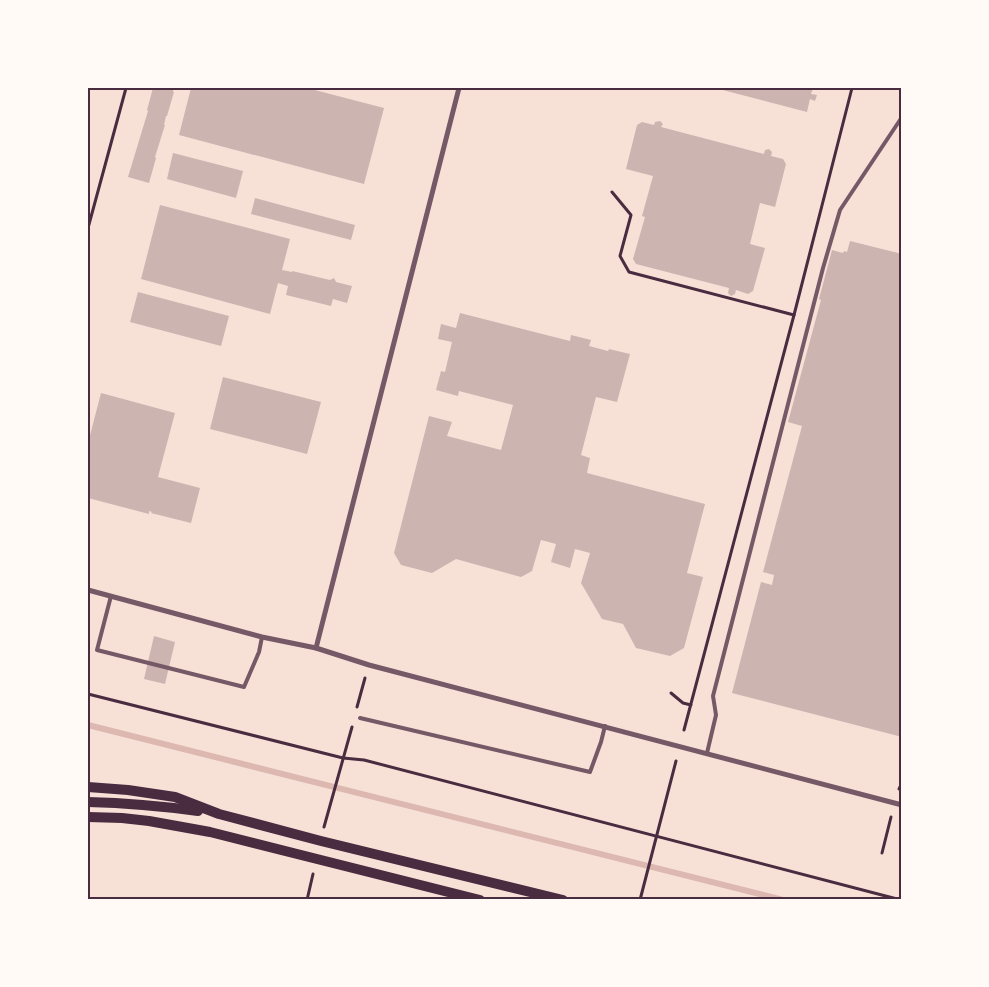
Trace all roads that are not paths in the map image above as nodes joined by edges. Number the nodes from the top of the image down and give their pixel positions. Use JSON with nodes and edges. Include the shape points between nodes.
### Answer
{"nodes":[{"id":1,"x":460,"y":88,"type":"edge"},
{"id":2,"x":902,"y":117,"type":"edge"},
{"id":3,"x":88,"y":590,"type":"edge"},
{"id":4,"x":111,"y":596,"type":"junction"},
{"id":5,"x":262,"y":637,"type":"junction"},
{"id":6,"x":316,"y":648,"type":"junction"},
{"id":7,"x":360,"y":718,"type":"dead end"},
{"id":8,"x":605,"y":726,"type":"junction"},
{"id":9,"x":707,"y":753,"type":"junction"},
{"id":10,"x":88,"y":787,"type":"edge"},
{"id":11,"x":88,"y":802,"type":"edge"},
{"id":12,"x":902,"y":805,"type":"edge"},
{"id":13,"x":219,"y":814,"type":"junction"},
{"id":14,"x":88,"y":817,"type":"edge"},
{"id":15,"x":480,"y":900,"type":"edge"},
{"id":16,"x":563,"y":900,"type":"edge"}],
"edges":[{"from":1,"to":6,"type":"street"},
{"from":2,"to":9,"type":"lane","via":[[840,210],[713,696],[716,715]]},
{"from":3,"to":4,"type":"street"},
{"from":4,"to":5,"type":"street"},
{"from":4,"to":5,"type":"lane","via":[[97,650],[244,687]]},
{"from":5,"to":6,"type":"street"},
{"from":6,"to":8,"type":"street","via":[[369,665]]},
{"from":7,"to":8,"type":"lane","via":[[590,772]]},
{"from":8,"to":9,"type":"street"},
{"from":9,"to":12,"type":"street"},
{"from":10,"to":13,"type":"main road","via":[[175,797]]},
{"from":11,"to":13,"type":"main road","via":[[174,807]]},
{"from":13,"to":16,"type":"main road"},
{"from":14,"to":15,"type":"main road","via":[[149,821],[210,832]]}]}
